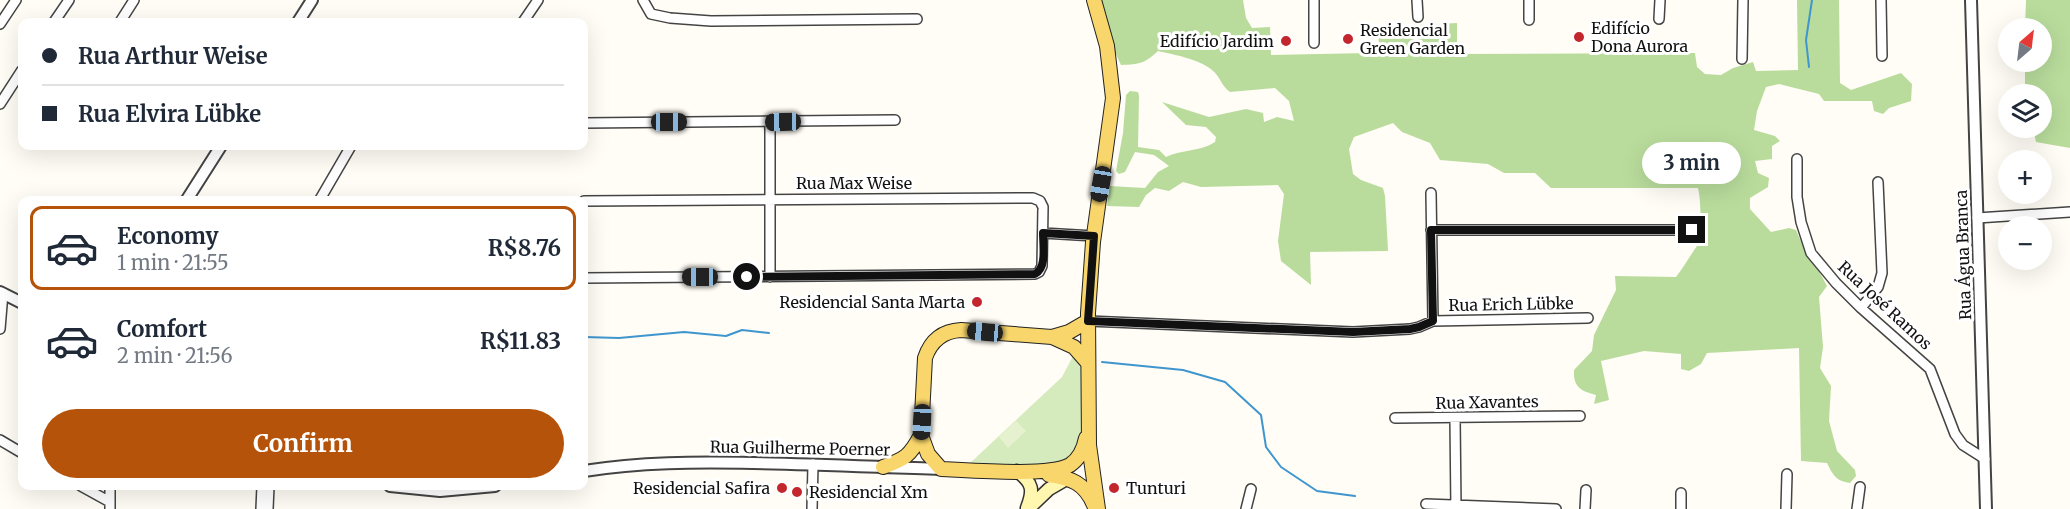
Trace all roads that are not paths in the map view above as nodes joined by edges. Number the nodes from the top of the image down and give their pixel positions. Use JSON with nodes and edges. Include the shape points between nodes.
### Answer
{"nodes":[{"id":1,"x":16,"y":0,"type":"edge"},
{"id":2,"x":69,"y":0,"type":"edge"},
{"id":3,"x":134,"y":0,"type":"edge"},
{"id":4,"x":312,"y":0,"type":"edge"},
{"id":5,"x":538,"y":0,"type":"edge"},
{"id":6,"x":643,"y":0,"type":"edge"},
{"id":7,"x":1094,"y":0,"type":"edge"},
{"id":8,"x":1314,"y":0,"type":"edge"},
{"id":9,"x":1417,"y":0,"type":"edge"},
{"id":10,"x":1529,"y":0,"type":"edge"},
{"id":11,"x":1660,"y":0,"type":"edge"},
{"id":12,"x":1743,"y":0,"type":"edge"},
{"id":13,"x":1881,"y":0,"type":"edge"},
{"id":14,"x":1971,"y":0,"type":"edge"},
{"id":15,"x":4,"y":10,"type":"edge"},
{"id":16,"x":1418,"y":17,"type":"dead end"},
{"id":17,"x":57,"y":18,"type":"edge"},
{"id":18,"x":123,"y":18,"type":"edge"},
{"id":19,"x":301,"y":18,"type":"edge"},
{"id":20,"x":526,"y":18,"type":"edge"},
{"id":21,"x":1659,"y":18,"type":"dead end"},
{"id":22,"x":917,"y":20,"type":"dead end"},
{"id":23,"x":1529,"y":20,"type":"dead end"},
{"id":24,"x":0,"y":24,"type":"edge"},
{"id":25,"x":1314,"y":43,"type":"dead end"},
{"id":26,"x":1882,"y":56,"type":"dead end"},
{"id":27,"x":1742,"y":59,"type":"dead end"},
{"id":28,"x":18,"y":76,"type":"edge"},
{"id":29,"x":0,"y":104,"type":"edge"},
{"id":30,"x":895,"y":120,"type":"dead end"},
{"id":31,"x":770,"y":122,"type":"junction"},
{"id":32,"x":588,"y":123,"type":"edge"},
{"id":33,"x":218,"y":150,"type":"edge"},
{"id":34,"x":349,"y":150,"type":"edge"},
{"id":35,"x":1797,"y":159,"type":"dead end"},
{"id":36,"x":1878,"y":182,"type":"dead end"},
{"id":37,"x":1431,"y":193,"type":"dead end"},
{"id":38,"x":189,"y":196,"type":"edge"},
{"id":39,"x":322,"y":196,"type":"edge"},
{"id":40,"x":770,"y":198,"type":"junction"},
{"id":41,"x":588,"y":201,"type":"edge"},
{"id":42,"x":2070,"y":212,"type":"edge"},
{"id":43,"x":1977,"y":218,"type":"junction"},
{"id":44,"x":1431,"y":230,"type":"junction"},
{"id":45,"x":1692,"y":230,"type":"dead end"},
{"id":46,"x":1043,"y":233,"type":"junction"},
{"id":47,"x":1094,"y":236,"type":"junction"},
{"id":48,"x":770,"y":277,"type":"junction"},
{"id":49,"x":588,"y":278,"type":"edge"},
{"id":50,"x":1,"y":292,"type":"edge"},
{"id":51,"x":18,"y":301,"type":"edge"},
{"id":52,"x":1861,"y":308,"type":"junction"},
{"id":53,"x":1588,"y":318,"type":"dead end"},
{"id":54,"x":1088,"y":321,"type":"junction"},
{"id":55,"x":1433,"y":321,"type":"junction"},
{"id":56,"x":0,"y":329,"type":"edge"},
{"id":57,"x":1052,"y":337,"type":"junction"},
{"id":58,"x":1088,"y":363,"type":"junction"},
{"id":59,"x":1580,"y":417,"type":"dead end"},
{"id":60,"x":1395,"y":418,"type":"dead end"},
{"id":61,"x":1455,"y":418,"type":"junction"},
{"id":62,"x":1088,"y":430,"type":"junction"},
{"id":63,"x":921,"y":435,"type":"junction"},
{"id":64,"x":0,"y":441,"type":"edge"},
{"id":65,"x":1089,"y":445,"type":"junction"},
{"id":66,"x":18,"y":451,"type":"edge"},
{"id":67,"x":1985,"y":459,"type":"junction"},
{"id":68,"x":813,"y":464,"type":"junction"},
{"id":69,"x":882,"y":467,"type":"junction"},
{"id":70,"x":941,"y":469,"type":"junction"},
{"id":71,"x":588,"y":470,"type":"edge"},
{"id":72,"x":1017,"y":471,"type":"junction"},
{"id":73,"x":1786,"y":474,"type":"dead end"},
{"id":74,"x":1068,"y":478,"type":"junction"},
{"id":75,"x":1860,"y":486,"type":"dead end"},
{"id":76,"x":1251,"y":489,"type":"dead end"},
{"id":77,"x":87,"y":490,"type":"edge"},
{"id":78,"x":110,"y":490,"type":"edge"},
{"id":79,"x":262,"y":490,"type":"edge"},
{"id":80,"x":269,"y":490,"type":"edge"},
{"id":81,"x":430,"y":490,"type":"edge"},
{"id":82,"x":451,"y":490,"type":"edge"},
{"id":83,"x":1586,"y":490,"type":"dead end"},
{"id":84,"x":1681,"y":493,"type":"dead end"},
{"id":85,"x":1426,"y":504,"type":"dead end"},
{"id":86,"x":110,"y":506,"type":"edge"},
{"id":87,"x":1456,"y":507,"type":"edge"},
{"id":88,"x":261,"y":509,"type":"edge"},
{"id":89,"x":268,"y":509,"type":"edge"},
{"id":90,"x":812,"y":509,"type":"edge"},
{"id":91,"x":1027,"y":509,"type":"edge"},
{"id":92,"x":1097,"y":509,"type":"edge"},
{"id":93,"x":1246,"y":509,"type":"edge"},
{"id":94,"x":1556,"y":509,"type":"edge"},
{"id":95,"x":1585,"y":509,"type":"edge"},
{"id":96,"x":1681,"y":509,"type":"edge"},
{"id":97,"x":1786,"y":509,"type":"edge"},
{"id":98,"x":1857,"y":509,"type":"edge"},
{"id":99,"x":1986,"y":509,"type":"edge"}],
"edges":[{"from":1,"to":15,"type":"street"},
{"from":2,"to":17,"type":"street"},
{"from":3,"to":18,"type":"street"},
{"from":4,"to":19,"type":"street"},
{"from":5,"to":20,"type":"street"},
{"from":6,"to":22,"type":"street","via":[[651,14],[711,21]]},
{"from":7,"to":47,"type":"main road","via":[[1107,46],[1113,98]]},
{"from":8,"to":25,"type":"street"},
{"from":9,"to":16,"type":"street"},
{"from":10,"to":23,"type":"street"},
{"from":11,"to":21,"type":"street"},
{"from":12,"to":27,"type":"street"},
{"from":13,"to":26,"type":"street"},
{"from":14,"to":43,"type":"street","name":"Rua Água Branca"},
{"from":15,"to":24,"type":"street"},
{"from":28,"to":29,"type":"street"},
{"from":30,"to":31,"type":"street"},
{"from":31,"to":32,"type":"street"},
{"from":31,"to":40,"type":"street"},
{"from":33,"to":38,"type":"street"},
{"from":34,"to":39,"type":"street"},
{"from":35,"to":52,"type":"street","name":"Rua José Ramos","via":[[1797,197],[1811,253]]},
{"from":36,"to":52,"type":"street","via":[[1882,273],[1878,286]]},
{"from":37,"to":44,"type":"street"},
{"from":40,"to":41,"type":"street","name":"Rua Max Weise"},
{"from":40,"to":46,"type":"street","name":"Rua Max Weise","via":[[1033,198],[1043,207]]},
{"from":40,"to":48,"type":"street"},
{"from":42,"to":43,"type":"street"},
{"from":43,"to":67,"type":"street","name":"Rua Água Branca"},
{"from":44,"to":45,"type":"street"},
{"from":44,"to":55,"type":"street"},
{"from":46,"to":47,"type":"street"},
{"from":46,"to":48,"type":"street","name":"Rua Max Weise","via":[[1042,266],[1035,274]]},
{"from":47,"to":54,"type":"main road"},
{"from":48,"to":49,"type":"street","name":"Rua Max Weise"},
{"from":50,"to":51,"type":"street"},
{"from":50,"to":56,"type":"street"},
{"from":52,"to":67,"type":"street","name":"Rua José Ramos","via":[[1930,369],[1955,434],[1968,449]]},
{"from":53,"to":55,"type":"street","name":"Rua Erich Lübke"},
{"from":54,"to":55,"type":"street","name":"Rua Erich Lübke","via":[[1353,332],[1410,329]]},
{"from":54,"to":57,"type":"main road"},
{"from":54,"to":58,"type":"main road"},
{"from":57,"to":58,"type":"main road","via":[[1074,347]]},
{"from":57,"to":63,"type":"main road","via":[[952,330],[937,338],[925,358]]},
{"from":58,"to":62,"type":"main road"},
{"from":59,"to":61,"type":"street","name":"Rua Xavantes"},
{"from":60,"to":61,"type":"street","name":"Rua Xavantes"},
{"from":61,"to":87,"type":"street"},
{"from":62,"to":65,"type":"main road"},
{"from":62,"to":72,"type":"main road","via":[[1081,453],[1070,465],[1051,471]]},
{"from":63,"to":69,"type":"main road","via":[[907,457]]},
{"from":63,"to":70,"type":"main road","via":[[928,454]]},
{"from":64,"to":66,"type":"street"},
{"from":65,"to":74,"type":"main road","via":[[1081,465]]},
{"from":65,"to":92,"type":"main road"},
{"from":67,"to":99,"type":"street","name":"Rua Água Branca"},
{"from":68,"to":69,"type":"street","name":"Rua Guilherme Poerner"},
{"from":68,"to":71,"type":"street","name":"Rua Guilherme Poerner","via":[[669,462]]},
{"from":68,"to":90,"type":"street"},
{"from":69,"to":70,"type":"street","name":"Rua Guilherme Poerner"},
{"from":70,"to":72,"type":"main road","name":"Rua Guilherme Poerner"},
{"from":72,"to":74,"type":"main road"},
{"from":72,"to":91,"type":"main road","via":[[1031,486]]},
{"from":73,"to":97,"type":"street"},
{"from":74,"to":91,"type":"main road"},
{"from":74,"to":92,"type":"main road","via":[[1084,487]]},
{"from":75,"to":98,"type":"street"},
{"from":76,"to":93,"type":"street"},
{"from":77,"to":86,"type":"street"},
{"from":78,"to":86,"type":"street"},
{"from":79,"to":88,"type":"street"},
{"from":80,"to":89,"type":"street"},
{"from":81,"to":82,"type":"street"},
{"from":83,"to":95,"type":"street"},
{"from":84,"to":96,"type":"street"},
{"from":85,"to":87,"type":"street"},
{"from":87,"to":94,"type":"street"}]}
